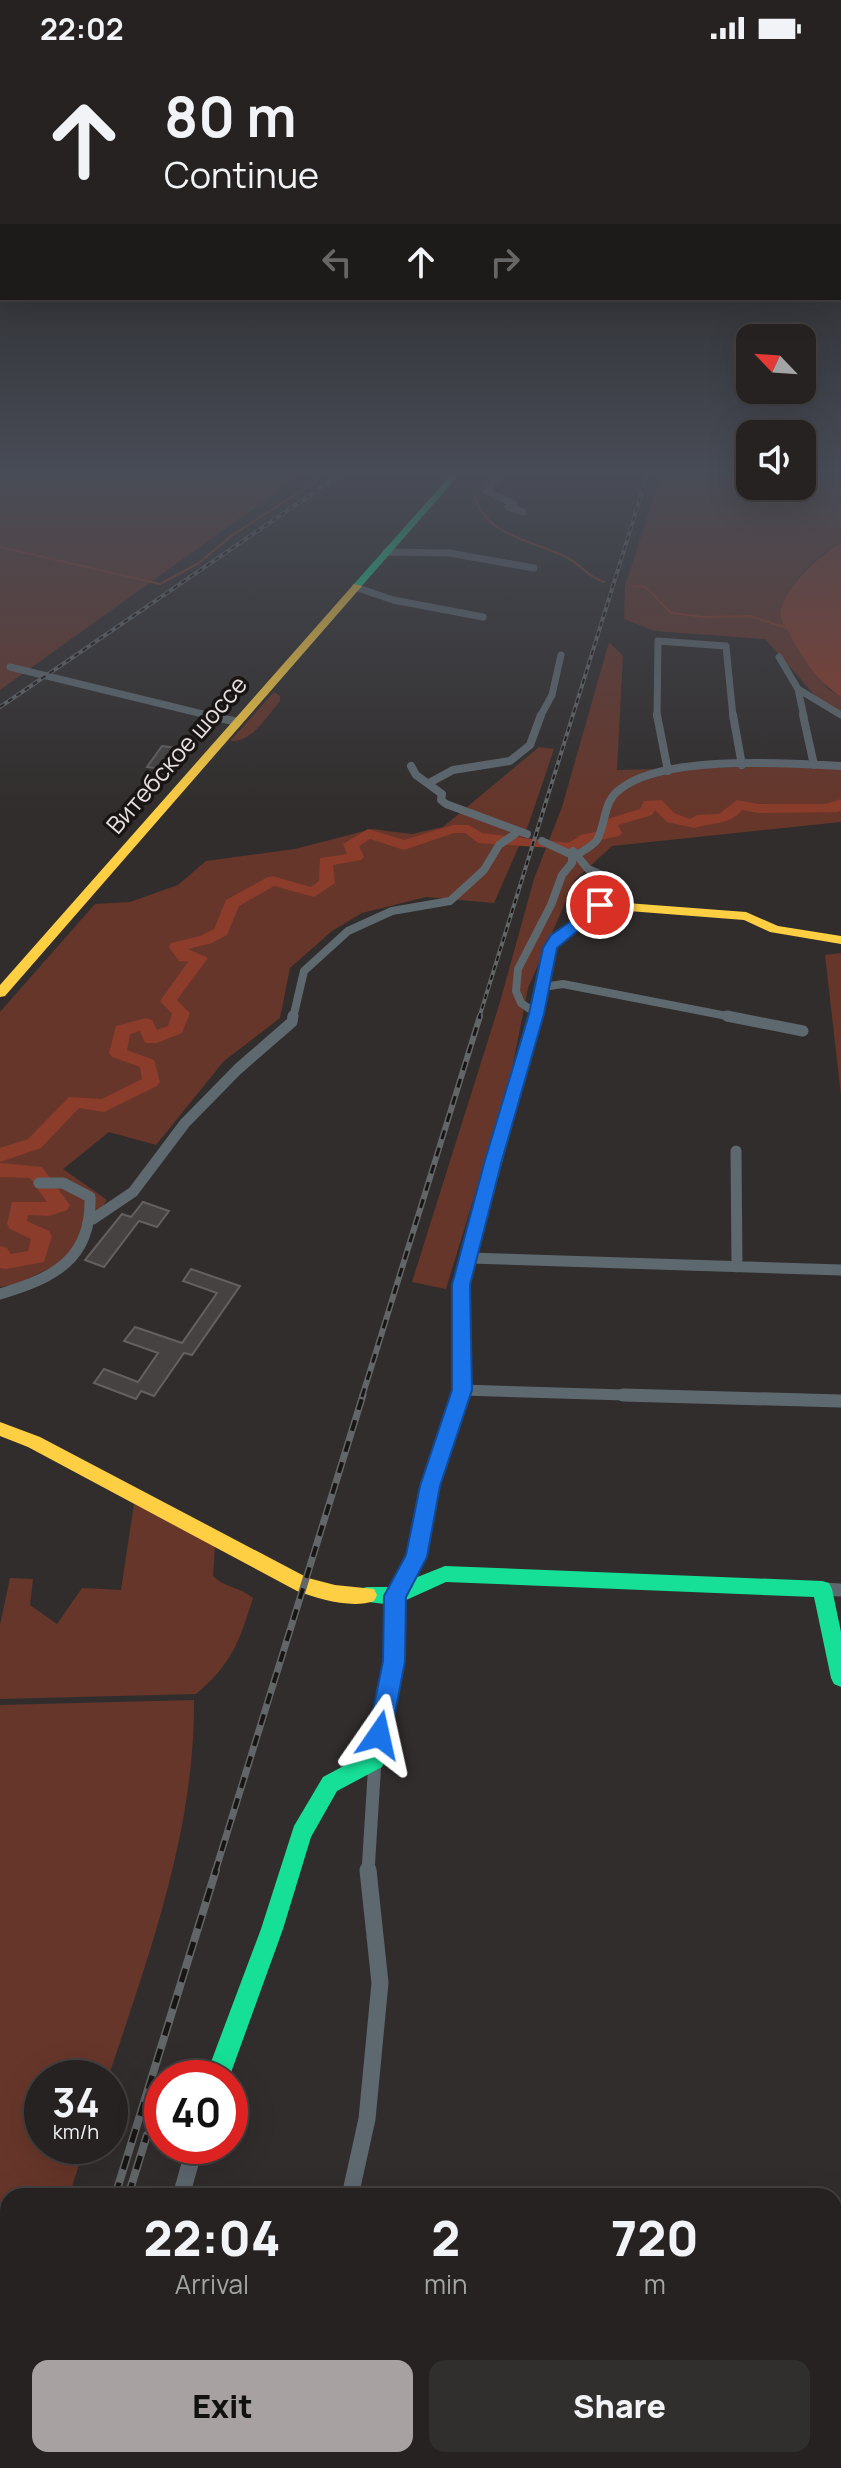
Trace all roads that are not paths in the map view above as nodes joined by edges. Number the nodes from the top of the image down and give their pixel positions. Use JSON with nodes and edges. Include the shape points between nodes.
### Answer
{"nodes":[{"id":1,"x":354,"y":589,"type":"edge"},
{"id":2,"x":360,"y":589,"type":"edge"},
{"id":3,"x":483,"y":617,"type":"dead end"},
{"id":4,"x":561,"y":655,"type":"dead end"},
{"id":5,"x":779,"y":657,"type":"dead end"},
{"id":6,"x":10,"y":667,"type":"dead end"},
{"id":7,"x":798,"y":689,"type":"junction"},
{"id":8,"x":841,"y":715,"type":"edge"},
{"id":9,"x":238,"y":722,"type":"junction"},
{"id":10,"x":742,"y":765,"type":"junction"},
{"id":11,"x":814,"y":765,"type":"junction"},
{"id":12,"x":411,"y":766,"type":"dead end"},
{"id":13,"x":841,"y":766,"type":"edge"},
{"id":14,"x":668,"y":771,"type":"junction"},
{"id":15,"x":429,"y":783,"type":"junction"},
{"id":16,"x":515,"y":834,"type":"junction"},
{"id":17,"x":527,"y":834,"type":"dead end"},
{"id":18,"x":542,"y":841,"type":"dead end"},
{"id":19,"x":561,"y":849,"type":"junction"},
{"id":20,"x":578,"y":854,"type":"junction"},
{"id":21,"x":600,"y":905,"type":"junction"},
{"id":22,"x":841,"y":940,"type":"edge"},
{"id":23,"x":543,"y":987,"type":"junction"},
{"id":24,"x":0,"y":993,"type":"edge"},
{"id":25,"x":537,"y":1014,"type":"junction"},
{"id":26,"x":803,"y":1031,"type":"dead end"},
{"id":27,"x":736,"y":1151,"type":"dead end"},
{"id":28,"x":39,"y":1183,"type":"dead end"},
{"id":29,"x":93,"y":1219,"type":"junction"},
{"id":30,"x":468,"y":1258,"type":"junction"},
{"id":31,"x":737,"y":1267,"type":"junction"},
{"id":32,"x":841,"y":1270,"type":"edge"},
{"id":33,"x":0,"y":1294,"type":"edge"},
{"id":34,"x":462,"y":1390,"type":"junction"},
{"id":35,"x":841,"y":1401,"type":"edge"},
{"id":36,"x":0,"y":1429,"type":"edge"},
{"id":37,"x":822,"y":1589,"type":"junction"},
{"id":38,"x":841,"y":1590,"type":"edge"},
{"id":39,"x":395,"y":1596,"type":"junction"},
{"id":40,"x":841,"y":1678,"type":"edge"},
{"id":41,"x":375,"y":1760,"type":"junction"},
{"id":42,"x":224,"y":2060,"type":"edge"},
{"id":43,"x":190,"y":2164,"type":"edge"},
{"id":44,"x":183,"y":2188,"type":"edge"},
{"id":45,"x":352,"y":2188,"type":"edge"}],
"edges":[{"from":1,"to":9,"type":"street","name":"Витебское шоссе"},
{"from":2,"to":3,"type":"street"},
{"from":4,"to":15,"type":"street","via":[[552,695],[530,745],[510,761],[453,770]]},
{"from":5,"to":7,"type":"street"},
{"from":6,"to":9,"type":"street"},
{"from":7,"to":8,"type":"street"},
{"from":7,"to":11,"type":"street"},
{"from":9,"to":24,"type":"street","name":"Витебское шоссе"},
{"from":10,"to":11,"type":"street"},
{"from":10,"to":14,"type":"street"},
{"from":10,"to":14,"type":"street","via":[[726,646],[658,641],[656,709]]},
{"from":11,"to":13,"type":"street"},
{"from":12,"to":15,"type":"street"},
{"from":14,"to":20,"type":"street","via":[[617,790],[597,841]]},
{"from":15,"to":16,"type":"street","via":[[451,808],[483,815]]},
{"from":16,"to":17,"type":"street"},
{"from":16,"to":29,"type":"street","via":[[450,901],[392,911],[348,931],[304,971],[292,1022],[185,1123],[133,1192]]},
{"from":18,"to":19,"type":"street"},
{"from":19,"to":20,"type":"street"},
{"from":19,"to":25,"type":"street","via":[[572,855],[572,863],[518,969],[521,1003]]},
{"from":20,"to":21,"type":"street","via":[[581,864],[616,881]]},
{"from":21,"to":22,"type":"street","via":[[738,915],[775,929]]},
{"from":21,"to":23,"type":"street","via":[[550,948]]},
{"from":23,"to":25,"type":"street"},
{"from":23,"to":26,"type":"street","via":[[563,984]]},
{"from":25,"to":30,"type":"street"},
{"from":27,"to":31,"type":"street"},
{"from":28,"to":29,"type":"street","via":[[63,1183],[90,1197]]},
{"from":29,"to":33,"type":"street","via":[[86,1241],[59,1270]]},
{"from":30,"to":31,"type":"street"},
{"from":30,"to":34,"type":"street","via":[[461,1285]]},
{"from":31,"to":32,"type":"street"},
{"from":34,"to":35,"type":"street"},
{"from":34,"to":39,"type":"street","via":[[430,1486],[417,1557]]},
{"from":36,"to":39,"type":"street","via":[[304,1585],[335,1593]]},
{"from":37,"to":38,"type":"street"},
{"from":37,"to":39,"type":"street","via":[[445,1574]]},
{"from":37,"to":40,"type":"street"},
{"from":39,"to":41,"type":"street","via":[[394,1661]]},
{"from":41,"to":42,"type":"street","via":[[330,1784],[302,1833]]},
{"from":41,"to":45,"type":"street","via":[[368,1878],[380,1983],[367,2119]]},
{"from":43,"to":44,"type":"street"}]}
